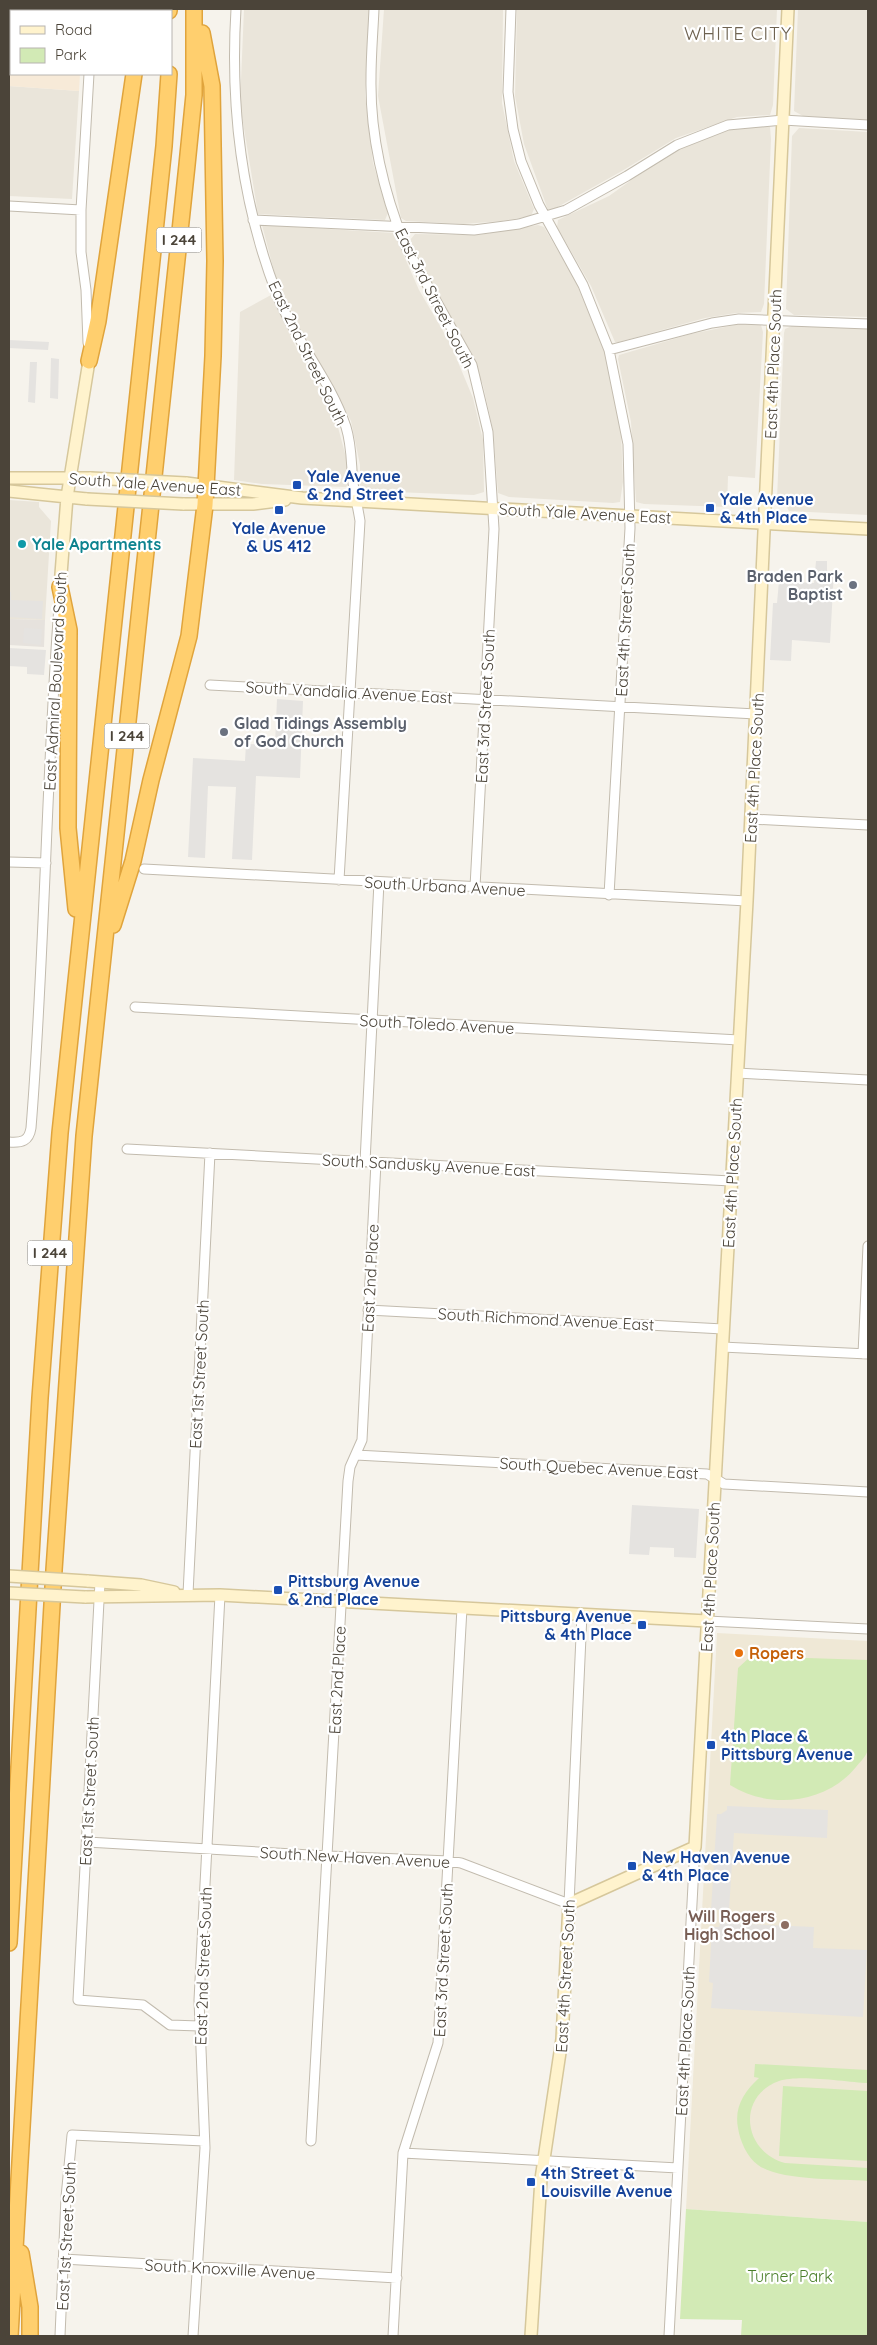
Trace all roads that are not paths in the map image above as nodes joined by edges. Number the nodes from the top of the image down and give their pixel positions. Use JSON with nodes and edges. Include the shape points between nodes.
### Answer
{"nodes":[{"id":1,"x":196,"y":9,"type":"edge"},
{"id":2,"x":236,"y":9,"type":"edge"},
{"id":3,"x":374,"y":9,"type":"edge"},
{"id":4,"x":511,"y":9,"type":"edge"},
{"id":5,"x":788,"y":9,"type":"edge"},
{"id":6,"x":89,"y":75,"type":"edge"},
{"id":7,"x":134,"y":75,"type":"edge"},
{"id":8,"x":169,"y":75,"type":"edge"},
{"id":9,"x":783,"y":120,"type":"junction"},
{"id":10,"x":868,"y":125,"type":"edge"},
{"id":11,"x":9,"y":206,"type":"edge"},
{"id":12,"x":80,"y":210,"type":"junction"},
{"id":13,"x":546,"y":217,"type":"junction"},
{"id":14,"x":253,"y":220,"type":"junction"},
{"id":15,"x":397,"y":226,"type":"junction"},
{"id":16,"x":774,"y":319,"type":"junction"},
{"id":17,"x":868,"y":324,"type":"edge"},
{"id":18,"x":609,"y":350,"type":"junction"},
{"id":19,"x":89,"y":361,"type":"junction"},
{"id":20,"x":9,"y":478,"type":"edge"},
{"id":21,"x":71,"y":478,"type":"junction"},
{"id":22,"x":207,"y":484,"type":"junction"},
{"id":23,"x":9,"y":491,"type":"edge"},
{"id":24,"x":67,"y":497,"type":"junction"},
{"id":25,"x":302,"y":498,"type":"junction"},
{"id":26,"x":356,"y":502,"type":"junction"},
{"id":27,"x":206,"y":505,"type":"junction"},
{"id":28,"x":492,"y":508,"type":"junction"},
{"id":29,"x":629,"y":515,"type":"junction"},
{"id":30,"x":766,"y":523,"type":"junction"},
{"id":31,"x":868,"y":529,"type":"edge"},
{"id":32,"x":60,"y":587,"type":"junction"},
{"id":33,"x":210,"y":685,"type":"dead end"},
{"id":34,"x":351,"y":692,"type":"junction"},
{"id":35,"x":485,"y":699,"type":"junction"},
{"id":36,"x":621,"y":707,"type":"junction"},
{"id":37,"x":756,"y":714,"type":"junction"},
{"id":38,"x":751,"y":819,"type":"junction"},
{"id":39,"x":868,"y":825,"type":"edge"},
{"id":40,"x":9,"y":862,"type":"edge"},
{"id":41,"x":46,"y":863,"type":"junction"},
{"id":42,"x":144,"y":869,"type":"dead end"},
{"id":43,"x":339,"y":880,"type":"junction"},
{"id":44,"x":379,"y":882,"type":"junction"},
{"id":45,"x":475,"y":887,"type":"junction"},
{"id":46,"x":609,"y":895,"type":"junction"},
{"id":47,"x":747,"y":901,"type":"junction"},
{"id":48,"x":79,"y":940,"type":"junction"},
{"id":49,"x":103,"y":960,"type":"junction"},
{"id":50,"x":134,"y":1007,"type":"dead end"},
{"id":51,"x":372,"y":1021,"type":"junction"},
{"id":52,"x":739,"y":1040,"type":"junction"},
{"id":53,"x":737,"y":1073,"type":"junction"},
{"id":54,"x":868,"y":1080,"type":"edge"},
{"id":55,"x":9,"y":1142,"type":"edge"},
{"id":56,"x":127,"y":1148,"type":"dead end"},
{"id":57,"x":210,"y":1153,"type":"junction"},
{"id":58,"x":365,"y":1162,"type":"junction"},
{"id":59,"x":376,"y":1162,"type":"junction"},
{"id":60,"x":731,"y":1181,"type":"junction"},
{"id":61,"x":868,"y":1246,"type":"edge"},
{"id":62,"x":368,"y":1310,"type":"junction"},
{"id":63,"x":723,"y":1329,"type":"junction"},
{"id":64,"x":722,"y":1347,"type":"junction"},
{"id":65,"x":865,"y":1354,"type":"edge"},
{"id":66,"x":356,"y":1455,"type":"junction"},
{"id":67,"x":715,"y":1479,"type":"junction"},
{"id":68,"x":868,"y":1492,"type":"edge"},
{"id":69,"x":9,"y":1576,"type":"edge"},
{"id":70,"x":100,"y":1582,"type":"junction"},
{"id":71,"x":9,"y":1593,"type":"edge"},
{"id":72,"x":188,"y":1594,"type":"junction"},
{"id":73,"x":220,"y":1595,"type":"junction"},
{"id":74,"x":99,"y":1598,"type":"junction"},
{"id":75,"x":342,"y":1602,"type":"junction"},
{"id":76,"x":462,"y":1608,"type":"junction"},
{"id":77,"x":582,"y":1614,"type":"junction"},
{"id":78,"x":707,"y":1621,"type":"junction"},
{"id":79,"x":868,"y":1629,"type":"edge"},
{"id":80,"x":87,"y":1842,"type":"junction"},
{"id":81,"x":695,"y":1847,"type":"junction"},
{"id":82,"x":208,"y":1850,"type":"junction"},
{"id":83,"x":328,"y":1856,"type":"junction"},
{"id":84,"x":449,"y":1861,"type":"junction"},
{"id":85,"x":569,"y":1904,"type":"junction"},
{"id":86,"x":9,"y":1943,"type":"edge"},
{"id":87,"x":199,"y":2026,"type":"junction"},
{"id":88,"x":204,"y":2140,"type":"junction"},
{"id":89,"x":312,"y":2141,"type":"dead end"},
{"id":90,"x":404,"y":2153,"type":"junction"},
{"id":91,"x":543,"y":2160,"type":"junction"},
{"id":92,"x":678,"y":2168,"type":"junction"},
{"id":93,"x":16,"y":2225,"type":"junction"},
{"id":94,"x":63,"y":2259,"type":"junction"},
{"id":95,"x":197,"y":2267,"type":"junction"},
{"id":96,"x":397,"y":2278,"type":"junction"},
{"id":97,"x":10,"y":2336,"type":"edge"},
{"id":98,"x":30,"y":2336,"type":"edge"},
{"id":99,"x":60,"y":2336,"type":"edge"},
{"id":100,"x":193,"y":2336,"type":"edge"},
{"id":101,"x":394,"y":2336,"type":"edge"},
{"id":102,"x":531,"y":2336,"type":"edge"},
{"id":103,"x":669,"y":2336,"type":"edge"}],
"edges":[{"from":1,"to":22,"type":"highway","via":[[212,86],[215,309]]},
{"from":1,"to":49,"type":"highway","number":"I 244","via":[[194,95],[188,157]]},
{"from":2,"to":14,"type":"street","name":"East 2nd Street South","via":[[236,126],[242,174]]},
{"from":3,"to":15,"type":"street","name":"East 3rd Street South","via":[[372,110],[382,170]]},
{"from":4,"to":13,"type":"street","name":"East 4th Street South","via":[[508,92],[513,129],[520,161]]},
{"from":5,"to":9,"type":"street","name":"East 4th Place South"},
{"from":6,"to":12,"type":"street","name":"East Admiral Boulevard South"},
{"from":7,"to":19,"type":"highway","via":[[98,321]]},
{"from":8,"to":48,"type":"highway","number":"I 244"},
{"from":9,"to":10,"type":"street"},
{"from":9,"to":13,"type":"street","via":[[728,125],[698,135],[677,144],[588,199]]},
{"from":9,"to":16,"type":"street","name":"East 4th Place South"},
{"from":11,"to":12,"type":"street"},
{"from":12,"to":19,"type":"street","name":"East Admiral Boulevard South"},
{"from":13,"to":15,"type":"street","via":[[474,230]]},
{"from":13,"to":18,"type":"street","name":"East 4th Street South","via":[[583,285]]},
{"from":14,"to":15,"type":"street"},
{"from":14,"to":26,"type":"street","name":"East 2nd Street South","via":[[277,294],[345,426],[352,450]]},
{"from":15,"to":28,"type":"street","name":"East 3rd Street South","via":[[415,265],[472,365],[488,432]]},
{"from":16,"to":17,"type":"street"},
{"from":16,"to":18,"type":"street","via":[[712,323]]},
{"from":16,"to":30,"type":"street","name":"East 4th Place South"},
{"from":18,"to":29,"type":"street","name":"East 4th Street South","via":[[628,444]]},
{"from":19,"to":21,"type":"street","name":"East Admiral Boulevard South"},
{"from":20,"to":21,"type":"street","name":"South Yale Avenue East"},
{"from":21,"to":22,"type":"street","name":"South Yale Avenue East","bridge":true},
{"from":21,"to":24,"type":"street","name":"East Admiral Boulevard South"},
{"from":22,"to":25,"type":"street","name":"South Yale Avenue East"},
{"from":22,"to":27,"type":"highway"},
{"from":23,"to":24,"type":"street","name":"South Yale Avenue East"},
{"from":24,"to":27,"type":"street","name":"South Yale Avenue East","bridge":true},
{"from":24,"to":32,"type":"street","name":"East Admiral Boulevard South"},
{"from":25,"to":26,"type":"street","name":"South Yale Avenue East"},
{"from":25,"to":27,"type":"street","name":"South Yale Avenue East"},
{"from":26,"to":28,"type":"street","name":"South Yale Avenue East"},
{"from":26,"to":34,"type":"street","name":"East 2nd Street South","via":[[360,520]]},
{"from":27,"to":49,"type":"highway","via":[[189,636],[133,861]]},
{"from":28,"to":29,"type":"street","name":"South Yale Avenue East"},
{"from":28,"to":35,"type":"street","name":"East 3rd Street South","via":[[494,529]]},
{"from":29,"to":30,"type":"street","name":"South Yale Avenue East"},
{"from":29,"to":36,"type":"street","name":"East 4th Street South"},
{"from":30,"to":31,"type":"street","name":"South Yale Avenue East"},
{"from":30,"to":37,"type":"street","name":"East 4th Place South"},
{"from":32,"to":41,"type":"street","name":"East Admiral Boulevard South"},
{"from":32,"to":48,"type":"highway","via":[[69,630],[68,828]]},
{"from":33,"to":34,"type":"street","name":"South Vandalia Avenue East"},
{"from":34,"to":35,"type":"street","name":"South Vandalia Avenue East"},
{"from":34,"to":43,"type":"street","name":"East 2nd Street South"},
{"from":35,"to":36,"type":"street","name":"South Vandalia Avenue East"},
{"from":35,"to":45,"type":"street","name":"East 3rd Street South"},
{"from":36,"to":37,"type":"street","name":"South Vandalia Avenue East"},
{"from":36,"to":46,"type":"street","name":"East 4th Street South"},
{"from":37,"to":38,"type":"street","name":"East 4th Place South"},
{"from":38,"to":39,"type":"street"},
{"from":38,"to":47,"type":"street","name":"East 4th Place South"},
{"from":40,"to":41,"type":"street"},
{"from":41,"to":55,"type":"street","name":"East Admiral Boulevard South","via":[[30,1136],[27,1140]]},
{"from":42,"to":43,"type":"street","name":"South Urbana Avenue"},
{"from":43,"to":44,"type":"street","name":"South Urbana Avenue"},
{"from":44,"to":45,"type":"street","name":"South Urbana Avenue"},
{"from":44,"to":51,"type":"street"},
{"from":45,"to":46,"type":"street","name":"South Urbana Avenue"},
{"from":46,"to":47,"type":"street","name":"South Urbana Avenue"},
{"from":47,"to":52,"type":"street","name":"East 4th Place South"},
{"from":48,"to":86,"type":"highway","number":"I 244","via":[[47,1301]]},
{"from":49,"to":93,"type":"highway","number":"I 244","via":[[73,1277]]},
{"from":50,"to":51,"type":"street","name":"South Toledo Avenue"},
{"from":51,"to":52,"type":"street","name":"South Toledo Avenue"},
{"from":51,"to":58,"type":"street"},
{"from":52,"to":53,"type":"street","name":"East 4th Place South"},
{"from":53,"to":54,"type":"street"},
{"from":53,"to":60,"type":"street","name":"East 4th Place South"},
{"from":56,"to":57,"type":"street","name":"South Sandusky Avenue East"},
{"from":57,"to":58,"type":"street","name":"South Sandusky Avenue East"},
{"from":57,"to":72,"type":"street","name":"East 1st Street South"},
{"from":58,"to":59,"type":"street","name":"South Sandusky Avenue East"},
{"from":59,"to":60,"type":"street","name":"South Sandusky Avenue East"},
{"from":59,"to":62,"type":"street","name":"East 2nd Place"},
{"from":60,"to":63,"type":"street","name":"East 4th Place South"},
{"from":61,"to":65,"type":"street"},
{"from":62,"to":63,"type":"street","name":"South Richmond Avenue East"},
{"from":62,"to":66,"type":"street","name":"East 2nd Place","via":[[362,1440]]},
{"from":63,"to":64,"type":"street","name":"East 4th Place South"},
{"from":64,"to":65,"type":"street"},
{"from":64,"to":67,"type":"street","name":"East 4th Place South"},
{"from":66,"to":67,"type":"street","name":"South Quebec Avenue East","via":[[707,1474]]},
{"from":66,"to":75,"type":"street","name":"East 2nd Place","via":[[348,1480]]},
{"from":67,"to":68,"type":"street","name":"South Quebec Avenue East","via":[[724,1484]]},
{"from":67,"to":78,"type":"street","name":"East 4th Place South"},
{"from":69,"to":70,"type":"street","bridge":true},
{"from":70,"to":72,"type":"street"},
{"from":70,"to":74,"type":"street","name":"East 1st Street South"},
{"from":71,"to":74,"type":"street","bridge":true},
{"from":72,"to":73,"type":"street"},
{"from":72,"to":74,"type":"street"},
{"from":73,"to":75,"type":"street"},
{"from":73,"to":82,"type":"street","name":"East 2nd Street South"},
{"from":74,"to":80,"type":"street","name":"East 1st Street South"},
{"from":75,"to":76,"type":"street"},
{"from":75,"to":83,"type":"street","name":"East 2nd Place"},
{"from":76,"to":77,"type":"street"},
{"from":76,"to":84,"type":"street","name":"East 3rd Street South"},
{"from":77,"to":78,"type":"street"},
{"from":77,"to":85,"type":"street","name":"East 4th Street South"},
{"from":78,"to":79,"type":"street"},
{"from":78,"to":81,"type":"street","name":"East 4th Place South"},
{"from":80,"to":82,"type":"street","name":"South New Haven Avenue"},
{"from":80,"to":87,"type":"street","name":"East 1st Street South","via":[[78,2000],[143,2005],[170,2025]]},
{"from":81,"to":85,"type":"street"},
{"from":81,"to":92,"type":"street","name":"East 4th Place South"},
{"from":82,"to":83,"type":"street","name":"South New Haven Avenue"},
{"from":82,"to":87,"type":"street","name":"East 2nd Street South"},
{"from":83,"to":84,"type":"street","name":"South New Haven Avenue"},
{"from":83,"to":89,"type":"street","name":"East 2nd Place"},
{"from":84,"to":85,"type":"street","name":"South New Haven Avenue"},
{"from":84,"to":90,"type":"street","name":"East 3rd Street South","via":[[438,2043]]},
{"from":85,"to":91,"type":"street","name":"East 4th Street South","via":[[560,2061]]},
{"from":87,"to":88,"type":"street","name":"East 2nd Street South"},
{"from":88,"to":94,"type":"street","name":"East 1st Street South","via":[[72,2135]]},
{"from":88,"to":95,"type":"street","name":"East 2nd Street South"},
{"from":90,"to":91,"type":"street"},
{"from":90,"to":96,"type":"street","name":"East 3rd Street South"},
{"from":91,"to":92,"type":"street"},
{"from":91,"to":102,"type":"street","name":"East 4th Street South"},
{"from":92,"to":103,"type":"street","name":"East 4th Place South"},
{"from":93,"to":97,"type":"highway","number":"I 244"},
{"from":93,"to":98,"type":"highway","via":[[30,2307]]},
{"from":94,"to":95,"type":"street","name":"South Knoxville Avenue"},
{"from":94,"to":99,"type":"street","name":"East 1st Street South"},
{"from":95,"to":96,"type":"street","name":"South Knoxville Avenue"},
{"from":95,"to":100,"type":"street","name":"East 2nd Street South"},
{"from":96,"to":101,"type":"street","name":"East 3rd Street South"}]}
